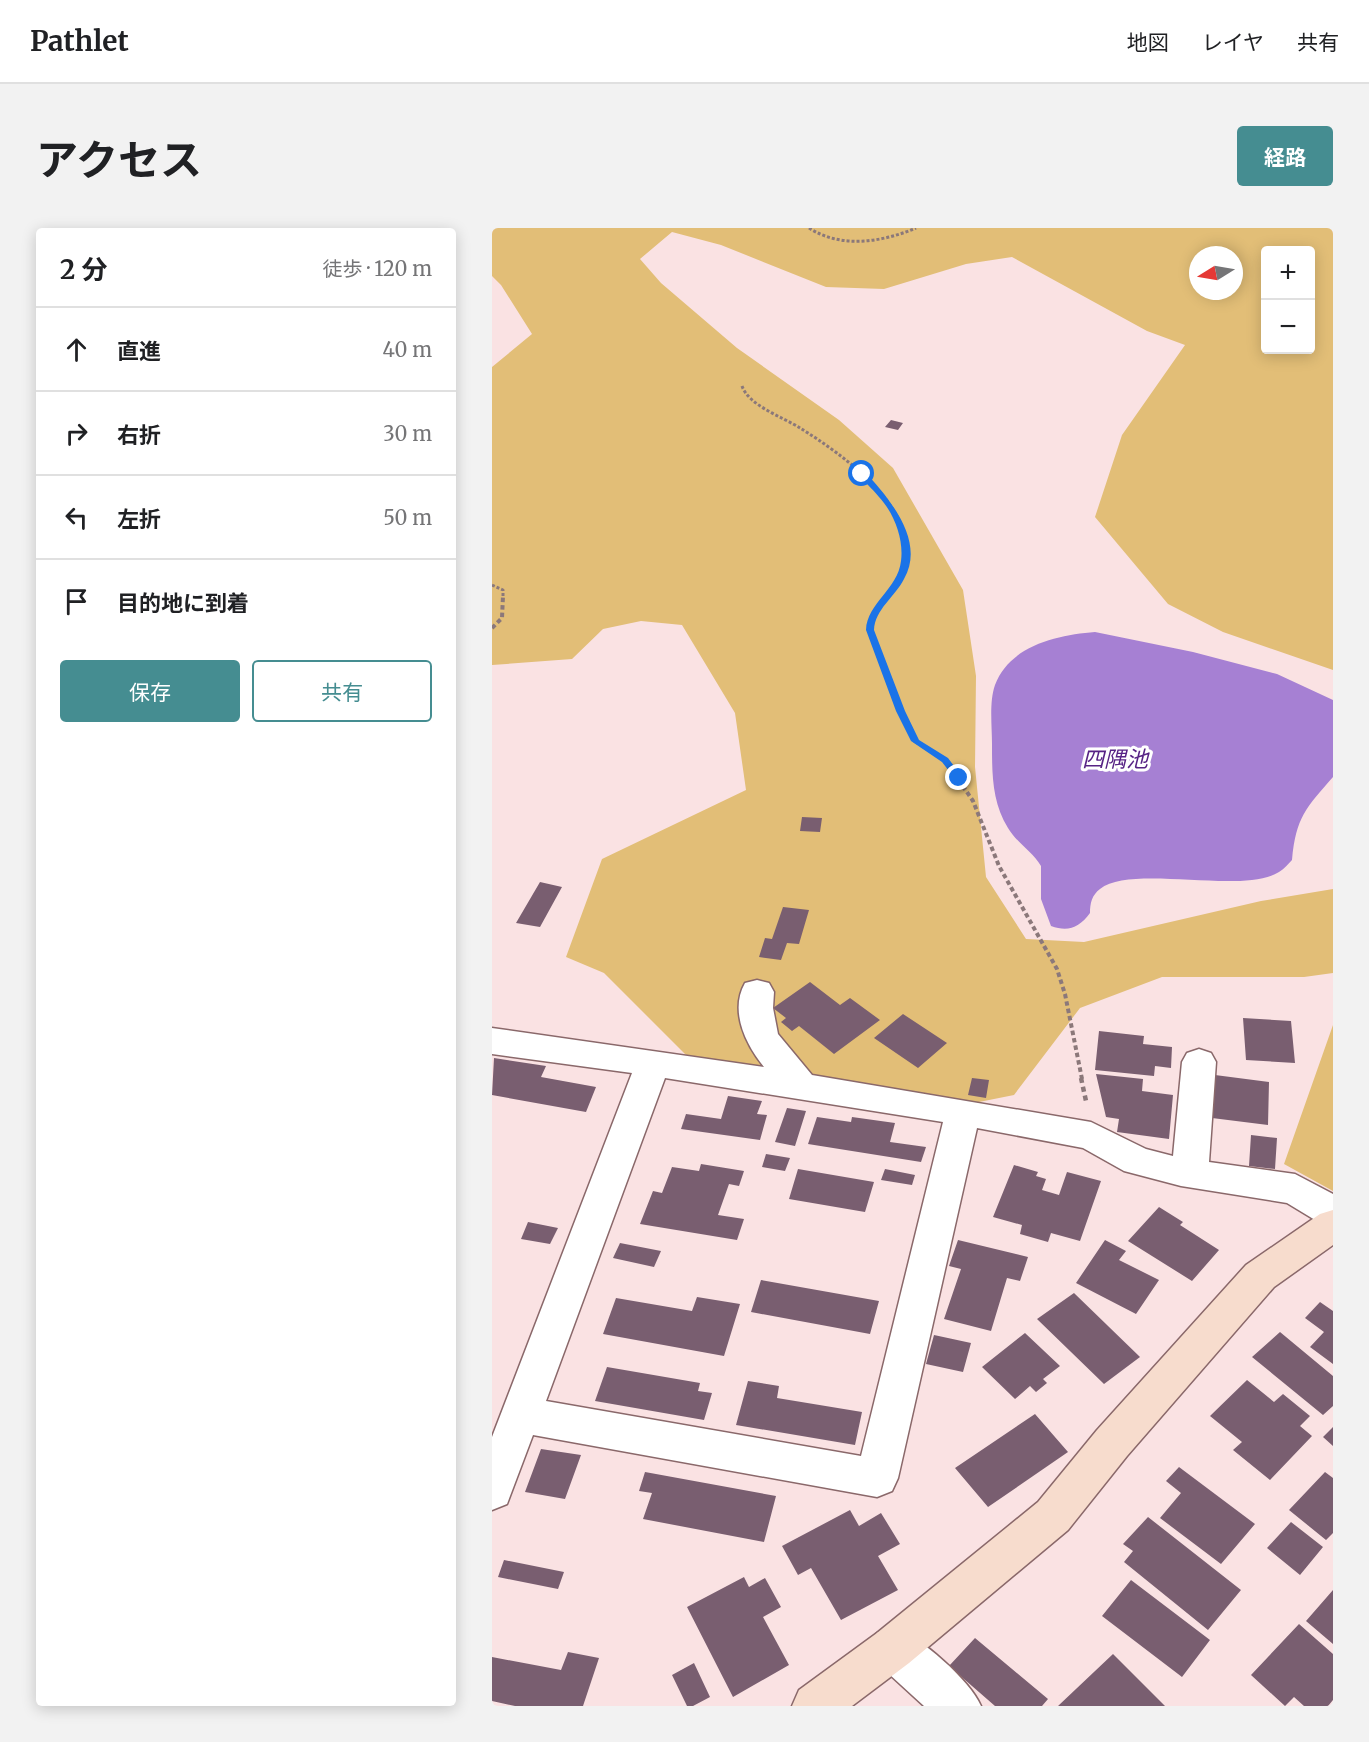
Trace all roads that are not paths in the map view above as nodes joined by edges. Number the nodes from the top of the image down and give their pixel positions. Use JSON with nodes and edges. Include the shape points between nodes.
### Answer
{"nodes":[{"id":1,"x":757,"y":992,"type":"dead end"},
{"id":2,"x":492,"y":1041,"type":"edge"},
{"id":3,"x":1199,"y":1062,"type":"dead end"},
{"id":4,"x":653,"y":1063,"type":"junction"},
{"id":5,"x":802,"y":1087,"type":"junction"},
{"id":6,"x":963,"y":1112,"type":"junction"},
{"id":7,"x":1190,"y":1173,"type":"junction"},
{"id":8,"x":1333,"y":1212,"type":"edge"},
{"id":9,"x":1333,"y":1226,"type":"edge"},
{"id":10,"x":521,"y":1415,"type":"junction"},
{"id":11,"x":492,"y":1491,"type":"edge"},
{"id":12,"x":893,"y":1648,"type":"junction"},
{"id":13,"x":815,"y":1706,"type":"edge"},
{"id":14,"x":958,"y":1706,"type":"edge"}],
"edges":[{"from":1,"to":5,"type":"street","via":[[754,1013],[761,1039]]},
{"from":2,"to":4,"type":"street"},
{"from":3,"to":7,"type":"street"},
{"from":4,"to":5,"type":"street"},
{"from":4,"to":10,"type":"street"},
{"from":5,"to":6,"type":"street"},
{"from":6,"to":7,"type":"street","via":[[1091,1136],[1137,1161]]},
{"from":6,"to":10,"type":"street","via":[[877,1478]]},
{"from":7,"to":8,"type":"street","via":[[1295,1189]]},
{"from":9,"to":12,"type":"street","via":[[1260,1276],[1112,1443],[1053,1516]]},
{"from":10,"to":11,"type":"street"},
{"from":12,"to":13,"type":"street"},
{"from":12,"to":14,"type":"street"}]}
